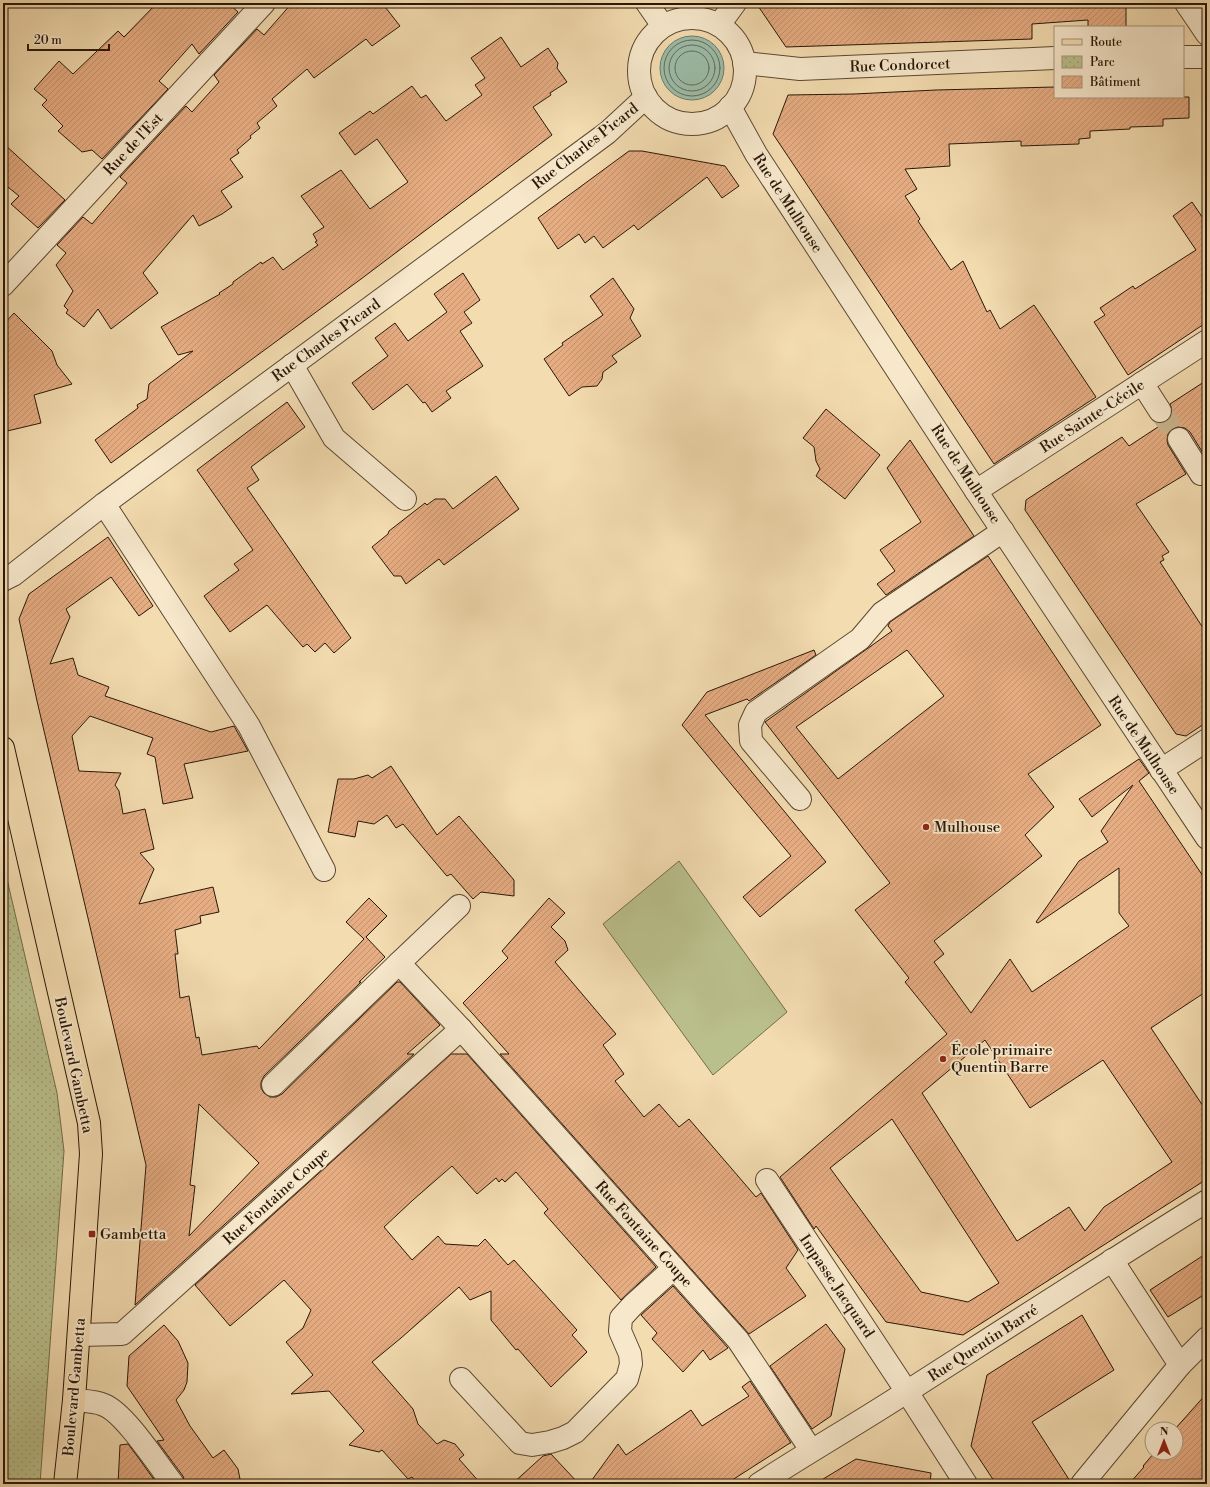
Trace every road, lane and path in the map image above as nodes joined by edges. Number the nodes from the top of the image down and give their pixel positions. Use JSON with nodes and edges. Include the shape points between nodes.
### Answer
{"nodes":[{"id":1,"x":264,"y":3,"type":"edge"},
{"id":2,"x":647,"y":3,"type":"edge"},
{"id":3,"x":735,"y":3,"type":"edge"},
{"id":4,"x":1186,"y":3,"type":"edge"},
{"id":5,"x":719,"y":25,"type":"junction"},
{"id":6,"x":662,"y":26,"type":"junction"},
{"id":7,"x":1207,"y":34,"type":"edge"},
{"id":8,"x":1184,"y":57,"type":"edge"},
{"id":9,"x":1207,"y":57,"type":"edge"},
{"id":10,"x":1054,"y":58,"type":"edge"},
{"id":11,"x":744,"y":63,"type":"junction"},
{"id":12,"x":646,"y":97,"type":"junction"},
{"id":13,"x":730,"y":107,"type":"junction"},
{"id":14,"x":3,"y":285,"type":"edge"},
{"id":15,"x":1207,"y":341,"type":"edge"},
{"id":16,"x":292,"y":365,"type":"junction"},
{"id":17,"x":1142,"y":383,"type":"junction"},
{"id":18,"x":1160,"y":411,"type":"tunnel mouth"},
{"id":19,"x":1179,"y":439,"type":"tunnel mouth"},
{"id":20,"x":1207,"y":470,"type":"edge"},
{"id":21,"x":976,"y":491,"type":"junction"},
{"id":22,"x":405,"y":499,"type":"dead end"},
{"id":23,"x":104,"y":504,"type":"junction"},
{"id":24,"x":1003,"y":531,"type":"junction"},
{"id":25,"x":3,"y":580,"type":"edge"},
{"id":26,"x":1207,"y":740,"type":"edge"},
{"id":27,"x":3,"y":750,"type":"edge"},
{"id":28,"x":1161,"y":770,"type":"junction"},
{"id":29,"x":800,"y":799,"type":"dead end"},
{"id":30,"x":1207,"y":838,"type":"edge"},
{"id":31,"x":324,"y":870,"type":"dead end"},
{"id":32,"x":459,"y":906,"type":"dead end"},
{"id":33,"x":399,"y":963,"type":"junction"},
{"id":34,"x":461,"y":1029,"type":"junction"},
{"id":35,"x":273,"y":1085,"type":"dead end"},
{"id":36,"x":766,"y":1180,"type":"dead end"},
{"id":37,"x":1207,"y":1201,"type":"edge"},
{"id":38,"x":1112,"y":1260,"type":"junction"},
{"id":39,"x":674,"y":1268,"type":"junction"},
{"id":40,"x":79,"y":1336,"type":"junction"},
{"id":41,"x":1207,"y":1338,"type":"edge"},
{"id":42,"x":1180,"y":1365,"type":"junction"},
{"id":43,"x":461,"y":1379,"type":"dead end"},
{"id":44,"x":907,"y":1392,"type":"junction"},
{"id":45,"x":74,"y":1400,"type":"junction"},
{"id":46,"x":811,"y":1450,"type":"junction"},
{"id":47,"x":65,"y":1484,"type":"edge"},
{"id":48,"x":173,"y":1484,"type":"edge"},
{"id":49,"x":759,"y":1484,"type":"edge"},
{"id":50,"x":966,"y":1484,"type":"edge"},
{"id":51,"x":1082,"y":1484,"type":"edge"}],
"edges":[{"from":1,"to":14,"type":"street","name":"Rue de l'Est"},
{"from":2,"to":6,"type":"street"},
{"from":3,"to":5,"type":"street"},
{"from":4,"to":7,"type":"street"},
{"from":5,"to":6,"type":"street","via":[[691,18],[676,20]]},
{"from":5,"to":11,"type":"street","via":[[731,35],[740,48]]},
{"from":6,"to":12,"type":"street","via":[[650,37],[642,51],[640,82]]},
{"from":8,"to":9,"type":"street"},
{"from":10,"to":11,"type":"street","name":"Rue Condorcet","via":[[800,69]]},
{"from":11,"to":13,"type":"street","via":[[744,79],[739,94]]},
{"from":12,"to":13,"type":"street","via":[[656,110],[670,119],[686,123],[702,123],[717,117]]},
{"from":12,"to":16,"type":"street","name":"Rue Charles Picard","via":[[607,132]]},
{"from":13,"to":21,"type":"street","name":"Rue de Mulhouse","via":[[756,154]]},
{"from":15,"to":17,"type":"street","name":"Rue Sainte-Cécile"},
{"from":16,"to":22,"type":"street","via":[[334,438]]},
{"from":16,"to":23,"type":"street","name":"Rue Charles Picard"},
{"from":17,"to":18,"type":"street"},
{"from":17,"to":21,"type":"street","name":"Rue Sainte-Cécile"},
{"from":19,"to":20,"type":"street","via":[[1201,474]]},
{"from":21,"to":24,"type":"street","name":"Rue de Mulhouse"},
{"from":23,"to":25,"type":"street","name":"Rue Charles Picard","via":[[13,575]]},
{"from":23,"to":31,"type":"street","via":[[249,726]]},
{"from":24,"to":28,"type":"street","name":"Rue de Mulhouse"},
{"from":24,"to":29,"type":"street","via":[[882,613],[860,639],[756,712],[750,725],[751,741]]},
{"from":26,"to":28,"type":"street"},
{"from":27,"to":40,"type":"main road","name":"Boulevard Gambetta","via":[[89,1123],[91,1154]]},
{"from":28,"to":30,"type":"street","name":"Rue de Mulhouse"},
{"from":32,"to":33,"type":"street"},
{"from":33,"to":34,"type":"street","name":"Rue Fontaine Coupe"},
{"from":33,"to":35,"type":"street"},
{"from":34,"to":39,"type":"street","name":"Rue Fontaine Coupe"},
{"from":34,"to":40,"type":"street","name":"Rue Fontaine Coupe","via":[[122,1334]]},
{"from":36,"to":44,"type":"street","name":"Impasse Jacquard"},
{"from":37,"to":38,"type":"street","name":"Rue Quentin Barré"},
{"from":38,"to":42,"type":"street"},
{"from":38,"to":44,"type":"street","name":"Rue Quentin Barré"},
{"from":39,"to":43,"type":"street","via":[[621,1318],[620,1331],[630,1354],[631,1364],[627,1379],[575,1432],[550,1442],[532,1445],[520,1443]]},
{"from":39,"to":46,"type":"street","name":"Rue Fontaine Coupe","via":[[738,1340]]},
{"from":40,"to":45,"type":"main road","name":"Boulevard Gambetta"},
{"from":41,"to":42,"type":"street"},
{"from":42,"to":51,"type":"street"},
{"from":44,"to":46,"type":"street","name":"Rue Quentin Barré"},
{"from":44,"to":50,"type":"street","name":"Impasse Jacquard"},
{"from":45,"to":47,"type":"main road","name":"Boulevard Gambetta"},
{"from":45,"to":48,"type":"street","via":[[106,1406],[121,1416]]},
{"from":46,"to":49,"type":"street","name":"Rue Quentin Barré"}]}
